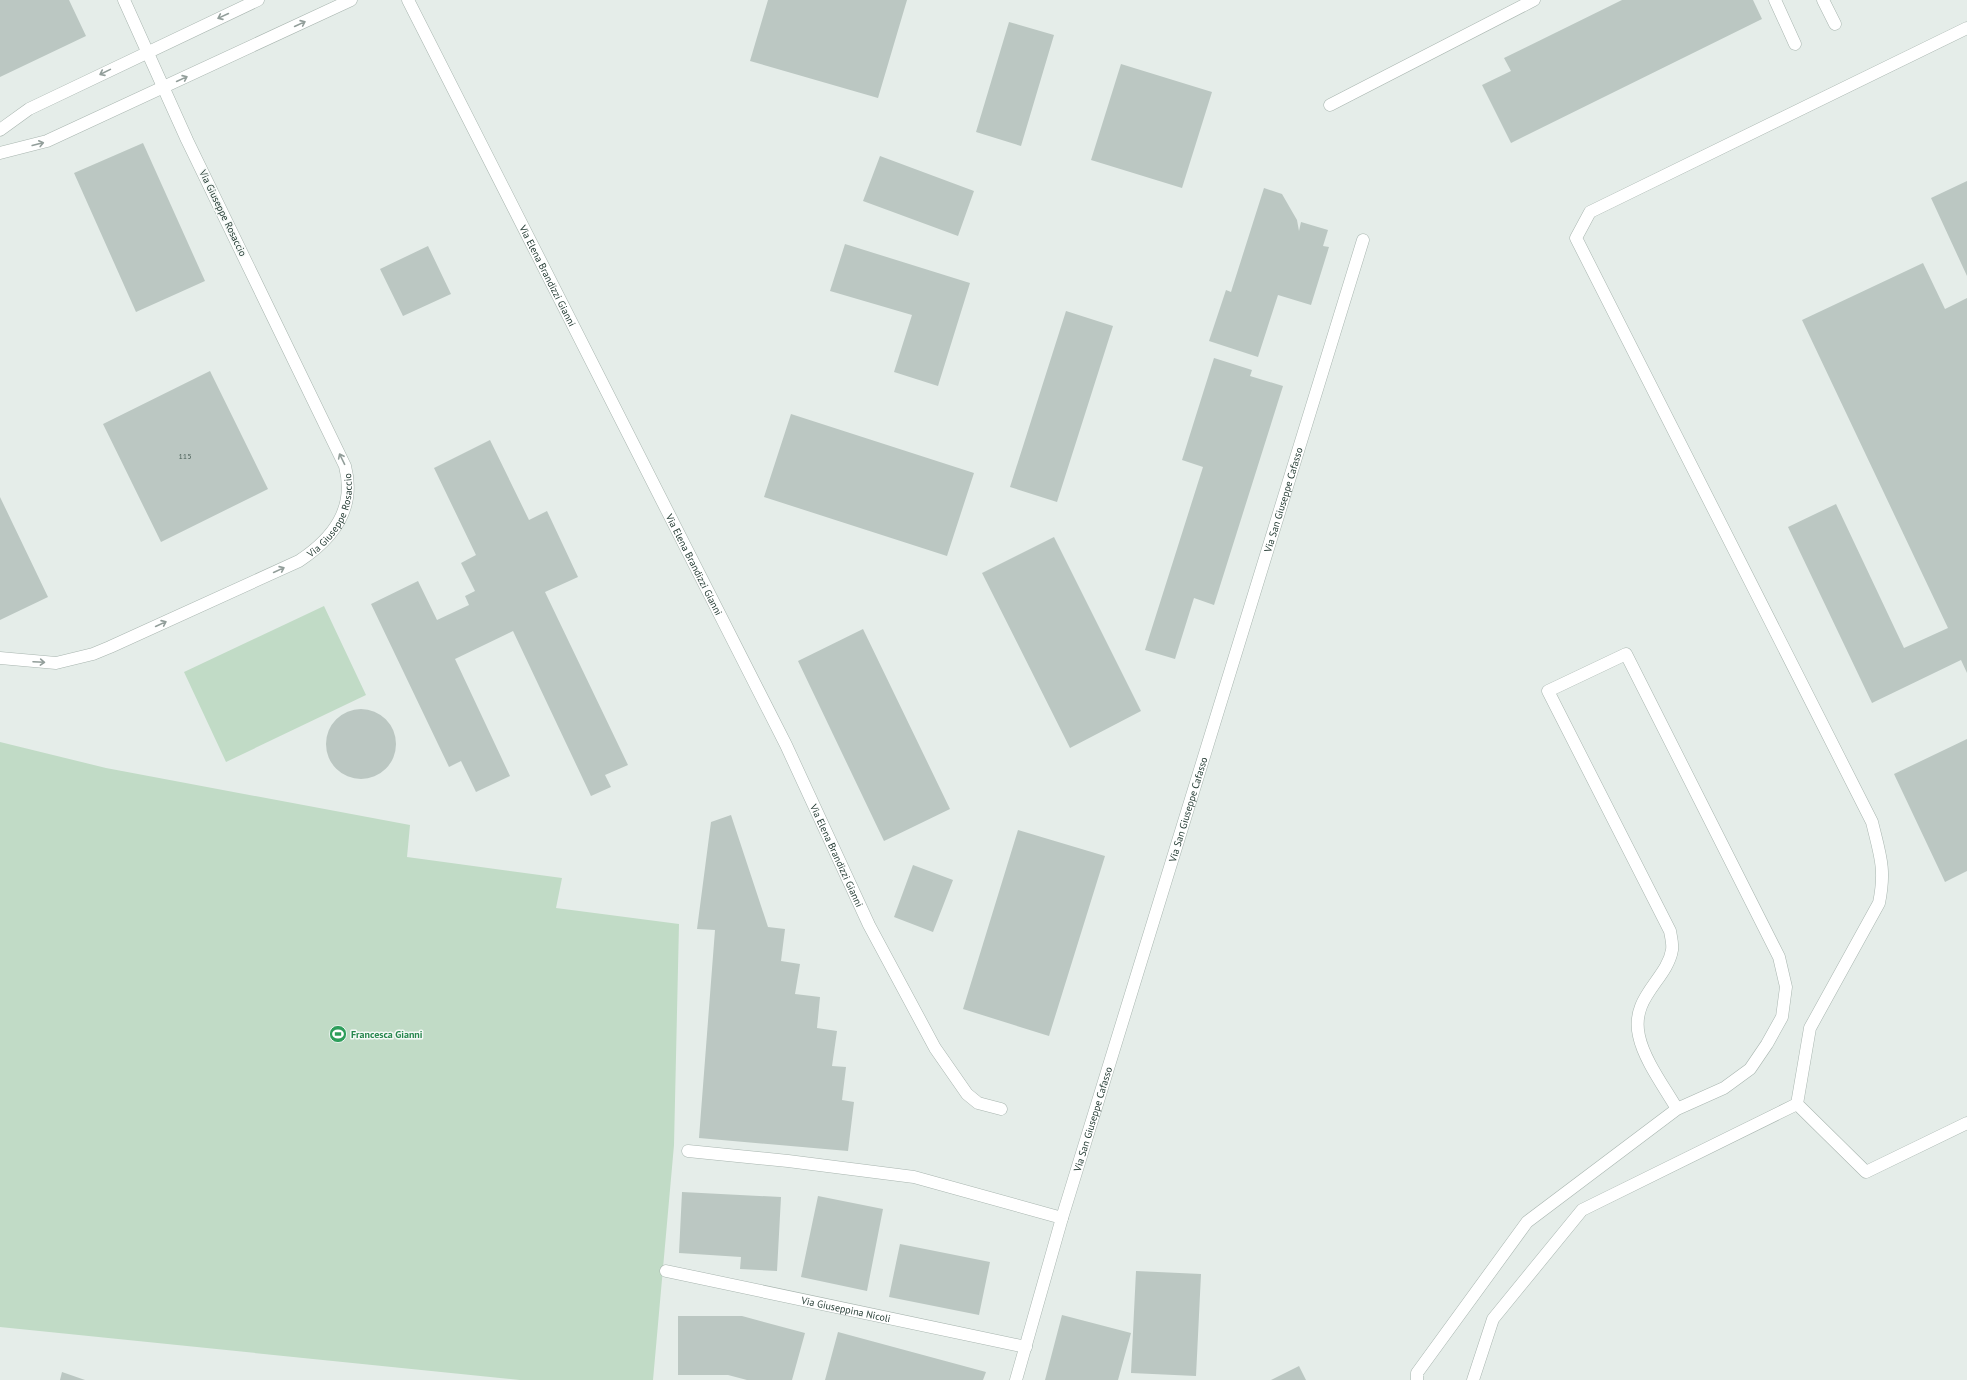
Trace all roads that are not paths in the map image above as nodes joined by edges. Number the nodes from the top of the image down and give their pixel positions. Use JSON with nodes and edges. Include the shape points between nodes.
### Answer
{"nodes":[{"id":1,"x":124,"y":0,"type":"edge"},
{"id":2,"x":258,"y":0,"type":"edge"},
{"id":3,"x":351,"y":0,"type":"edge"},
{"id":4,"x":408,"y":0,"type":"edge"},
{"id":5,"x":1534,"y":0,"type":"edge"},
{"id":6,"x":1775,"y":0,"type":"edge"},
{"id":7,"x":1823,"y":0,"type":"edge"},
{"id":8,"x":1835,"y":24,"type":"dead end"},
{"id":9,"x":1967,"y":28,"type":"edge"},
{"id":10,"x":1795,"y":44,"type":"dead end"},
{"id":11,"x":146,"y":52,"type":"junction"},
{"id":12,"x":163,"y":87,"type":"junction"},
{"id":13,"x":1330,"y":105,"type":"dead end"},
{"id":14,"x":0,"y":130,"type":"edge"},
{"id":15,"x":0,"y":153,"type":"edge"},
{"id":16,"x":1363,"y":240,"type":"dead end"},
{"id":17,"x":0,"y":658,"type":"edge"},
{"id":18,"x":1797,"y":1104,"type":"junction"},
{"id":19,"x":1001,"y":1108,"type":"dead end"},
{"id":20,"x":1677,"y":1110,"type":"junction"},
{"id":21,"x":1967,"y":1124,"type":"edge"},
{"id":22,"x":688,"y":1151,"type":"dead end"},
{"id":23,"x":1062,"y":1218,"type":"junction"},
{"id":24,"x":666,"y":1270,"type":"dead end"},
{"id":25,"x":1026,"y":1347,"type":"junction"},
{"id":26,"x":1016,"y":1380,"type":"edge"},
{"id":27,"x":1417,"y":1380,"type":"edge"},
{"id":28,"x":1473,"y":1380,"type":"edge"}],
"edges":[{"from":1,"to":11,"type":"street","name":"Via Giuseppe Rosaccio"},
{"from":2,"to":11,"type":"street","one_way":true},
{"from":12,"to":3,"type":"street","one_way":true},
{"from":4,"to":19,"type":"street","name":"Via Elena Brandizzi Gianni","via":[[786,745],[877,939],[935,1048],[967,1094],[978,1103]]},
{"from":5,"to":13,"type":"street"},
{"from":6,"to":10,"type":"street"},
{"from":7,"to":8,"type":"street"},
{"from":9,"to":18,"type":"street","via":[[1590,212],[1576,238],[1872,822],[1881,858],[1882,885],[1878,904],[1810,1028]]},
{"from":11,"to":12,"type":"street","name":"Via Giuseppe Rosaccio"},
{"from":11,"to":14,"type":"street","one_way":true,"via":[[30,108]]},
{"from":15,"to":12,"type":"street","one_way":true,"via":[[47,142]]},
{"from":17,"to":12,"type":"street","name":"Via Giuseppe Rosaccio","one_way":true,"via":[[56,663],[110,648],[299,561],[323,543],[347,504],[348,478],[345,466]]},
{"from":16,"to":23,"type":"street","name":"Via San Giuseppe Cafasso"},
{"from":18,"to":21,"type":"street","via":[[1866,1172]]},
{"from":18,"to":28,"type":"street","via":[[1582,1210],[1493,1319]]},
{"from":20,"to":20,"type":"street","via":[[1724,1088],[1750,1068],[1782,1018],[1786,987],[1779,957],[1626,654],[1548,691],[1670,931],[1673,949],[1666,965],[1644,998],[1639,1014],[1639,1035],[1645,1053]]},
{"from":20,"to":27,"type":"street","via":[[1527,1222],[1417,1373]]},
{"from":22,"to":23,"type":"street","via":[[914,1178]]},
{"from":23,"to":25,"type":"street","name":"Via San Giuseppe Cafasso"},
{"from":24,"to":25,"type":"street","name":"Via Giuseppina Nicoli"},
{"from":25,"to":26,"type":"street","name":"Via San Giuseppe Cafasso"}]}
